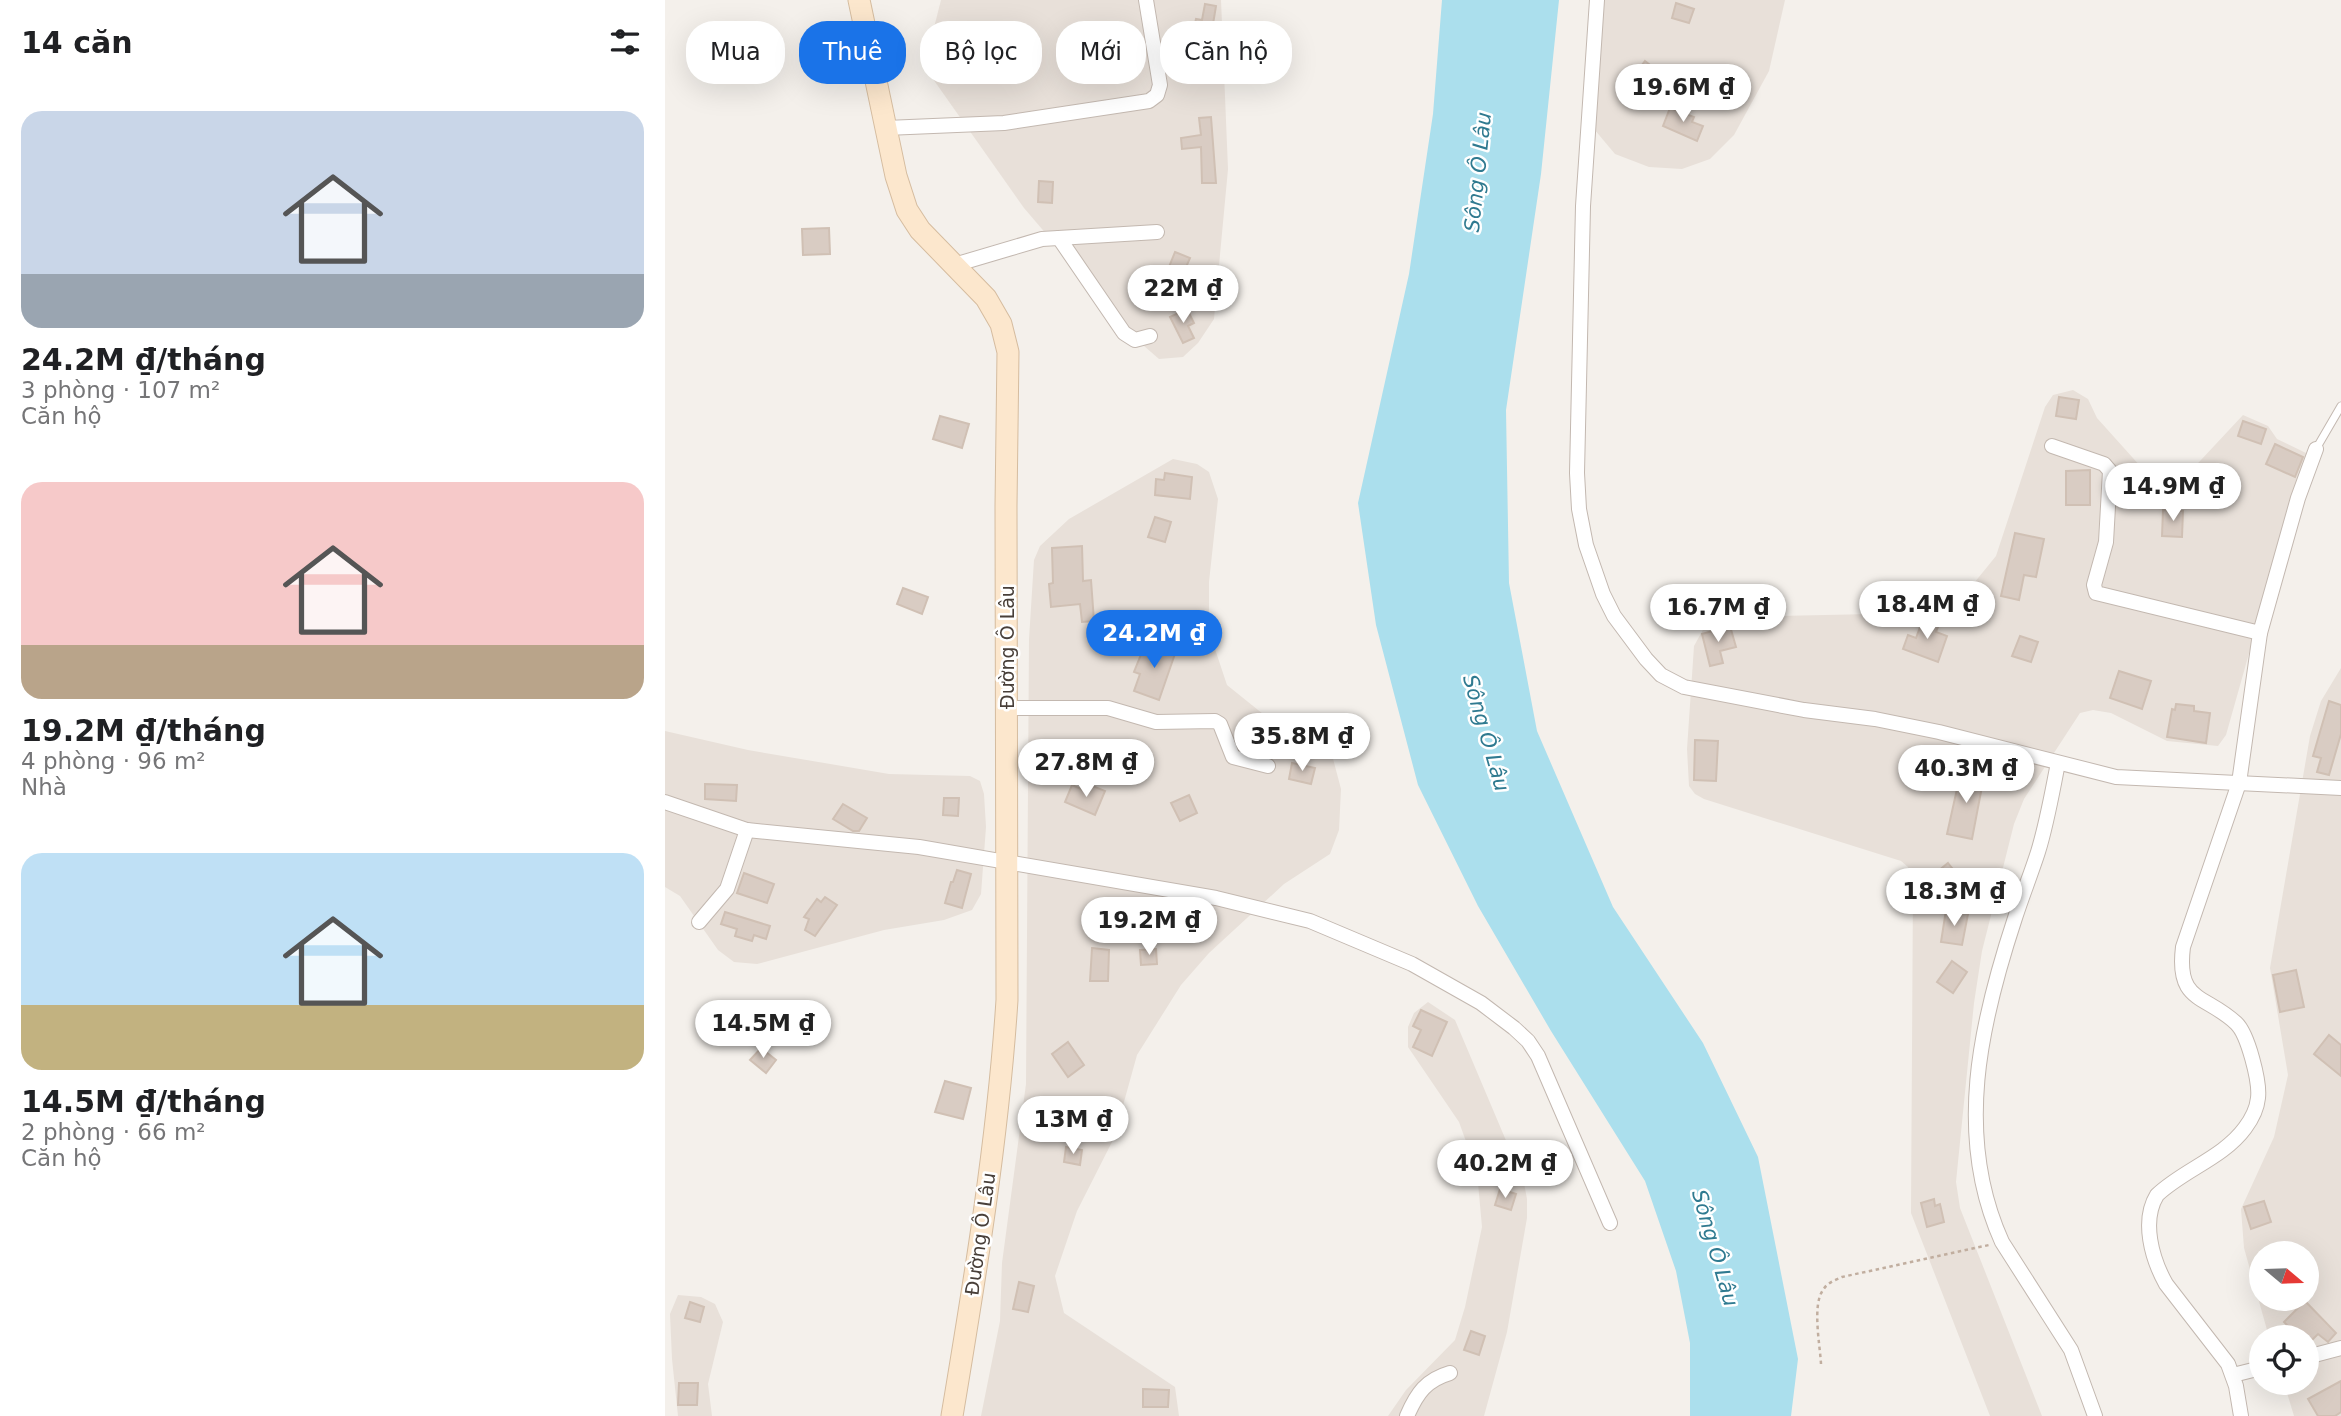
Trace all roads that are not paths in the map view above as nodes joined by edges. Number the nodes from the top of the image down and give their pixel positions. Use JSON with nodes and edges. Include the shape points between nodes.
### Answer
{"nodes":[{"id":1,"x":859,"y":0,"type":"edge"},
{"id":2,"x":1146,"y":0,"type":"edge"},
{"id":3,"x":1597,"y":0,"type":"edge"},
{"id":4,"x":886,"y":128,"type":"junction"},
{"id":5,"x":1157,"y":232,"type":"dead end"},
{"id":6,"x":1059,"y":238,"type":"junction"},
{"id":7,"x":954,"y":265,"type":"junction"},
{"id":8,"x":1150,"y":336,"type":"dead end"},
{"id":9,"x":2341,"y":406,"type":"edge"},
{"id":10,"x":2052,"y":446,"type":"dead end"},
{"id":11,"x":2316,"y":449,"type":"joint"},
{"id":12,"x":2260,"y":633,"type":"junction"},
{"id":13,"x":1007,"y":708,"type":"junction"},
{"id":14,"x":2058,"y":763,"type":"junction"},
{"id":15,"x":1268,"y":766,"type":"dead end"},
{"id":16,"x":2239,"y":783,"type":"junction"},
{"id":17,"x":2341,"y":788,"type":"edge"},
{"id":18,"x":665,"y":802,"type":"edge"},
{"id":19,"x":747,"y":830,"type":"junction"},
{"id":20,"x":1007,"y":863,"type":"junction"},
{"id":21,"x":699,"y":922,"type":"dead end"},
{"id":22,"x":1610,"y":1223,"type":"dead end"},
{"id":23,"x":2341,"y":1348,"type":"edge"},
{"id":24,"x":2319,"y":1354,"type":"edge"},
{"id":25,"x":2249,"y":1371,"type":"edge"},
{"id":26,"x":1450,"y":1373,"type":"dead end"},
{"id":27,"x":2233,"y":1375,"type":"junction"},
{"id":28,"x":952,"y":1416,"type":"edge"},
{"id":29,"x":1407,"y":1416,"type":"edge"},
{"id":30,"x":2095,"y":1416,"type":"edge"},
{"id":31,"x":2241,"y":1416,"type":"edge"}],
"edges":[{"from":1,"to":4,"type":"main road","name":"Đường Ô Lâu"},
{"from":2,"to":4,"type":"street","via":[[1160,85],[1149,102],[1004,123]]},
{"from":3,"to":14,"type":"street","via":[[1583,206],[1577,473],[1585,545],[1614,616],[1646,659],[1684,687],[1901,724]]},
{"from":4,"to":7,"type":"main road","name":"Đường Ô Lâu","via":[[907,210]]},
{"from":5,"to":6,"type":"street"},
{"from":6,"to":7,"type":"street","via":[[1032,241]]},
{"from":6,"to":8,"type":"street","via":[[1124,333],[1135,340]]},
{"from":7,"to":13,"type":"main road","name":"Đường Ô Lâu","via":[[986,298],[1001,324],[1008,352]]},
{"from":9,"to":11,"type":"lane"},
{"from":10,"to":12,"type":"street","via":[[2104,464],[2110,471],[2106,542],[2094,585],[2096,593]]},
{"from":11,"to":12,"type":"street"},
{"from":12,"to":16,"type":"street"},
{"from":13,"to":15,"type":"street","via":[[1108,708],[1156,722],[1215,721],[1233,757]]},
{"from":13,"to":20,"type":"main road","name":"Đường Ô Lâu"},
{"from":14,"to":16,"type":"street","via":[[2116,777]]},
{"from":14,"to":30,"type":"street","via":[[2038,854],[1996,983],[1978,1066],[1976,1125],[1985,1199],[2002,1242],[2071,1350]]},
{"from":16,"to":17,"type":"street"},
{"from":16,"to":27,"type":"street","via":[[2181,962],[2185,982],[2195,996],[2241,1029],[2258,1100],[2235,1140],[2157,1195],[2148,1221],[2159,1272]]},
{"from":18,"to":19,"type":"street"},
{"from":19,"to":20,"type":"street","via":[[919,847]]},
{"from":19,"to":21,"type":"street","via":[[727,889]]},
{"from":20,"to":22,"type":"street","via":[[1216,898],[1310,921],[1412,964],[1470,997],[1514,1028],[1538,1056]]},
{"from":20,"to":28,"type":"main road","name":"Đường Ô Lâu","via":[[1003,1057]]},
{"from":23,"to":24,"type":"street"},
{"from":25,"to":27,"type":"street"},
{"from":26,"to":29,"type":"street","via":[[1428,1382]]},
{"from":27,"to":31,"type":"street"}]}
